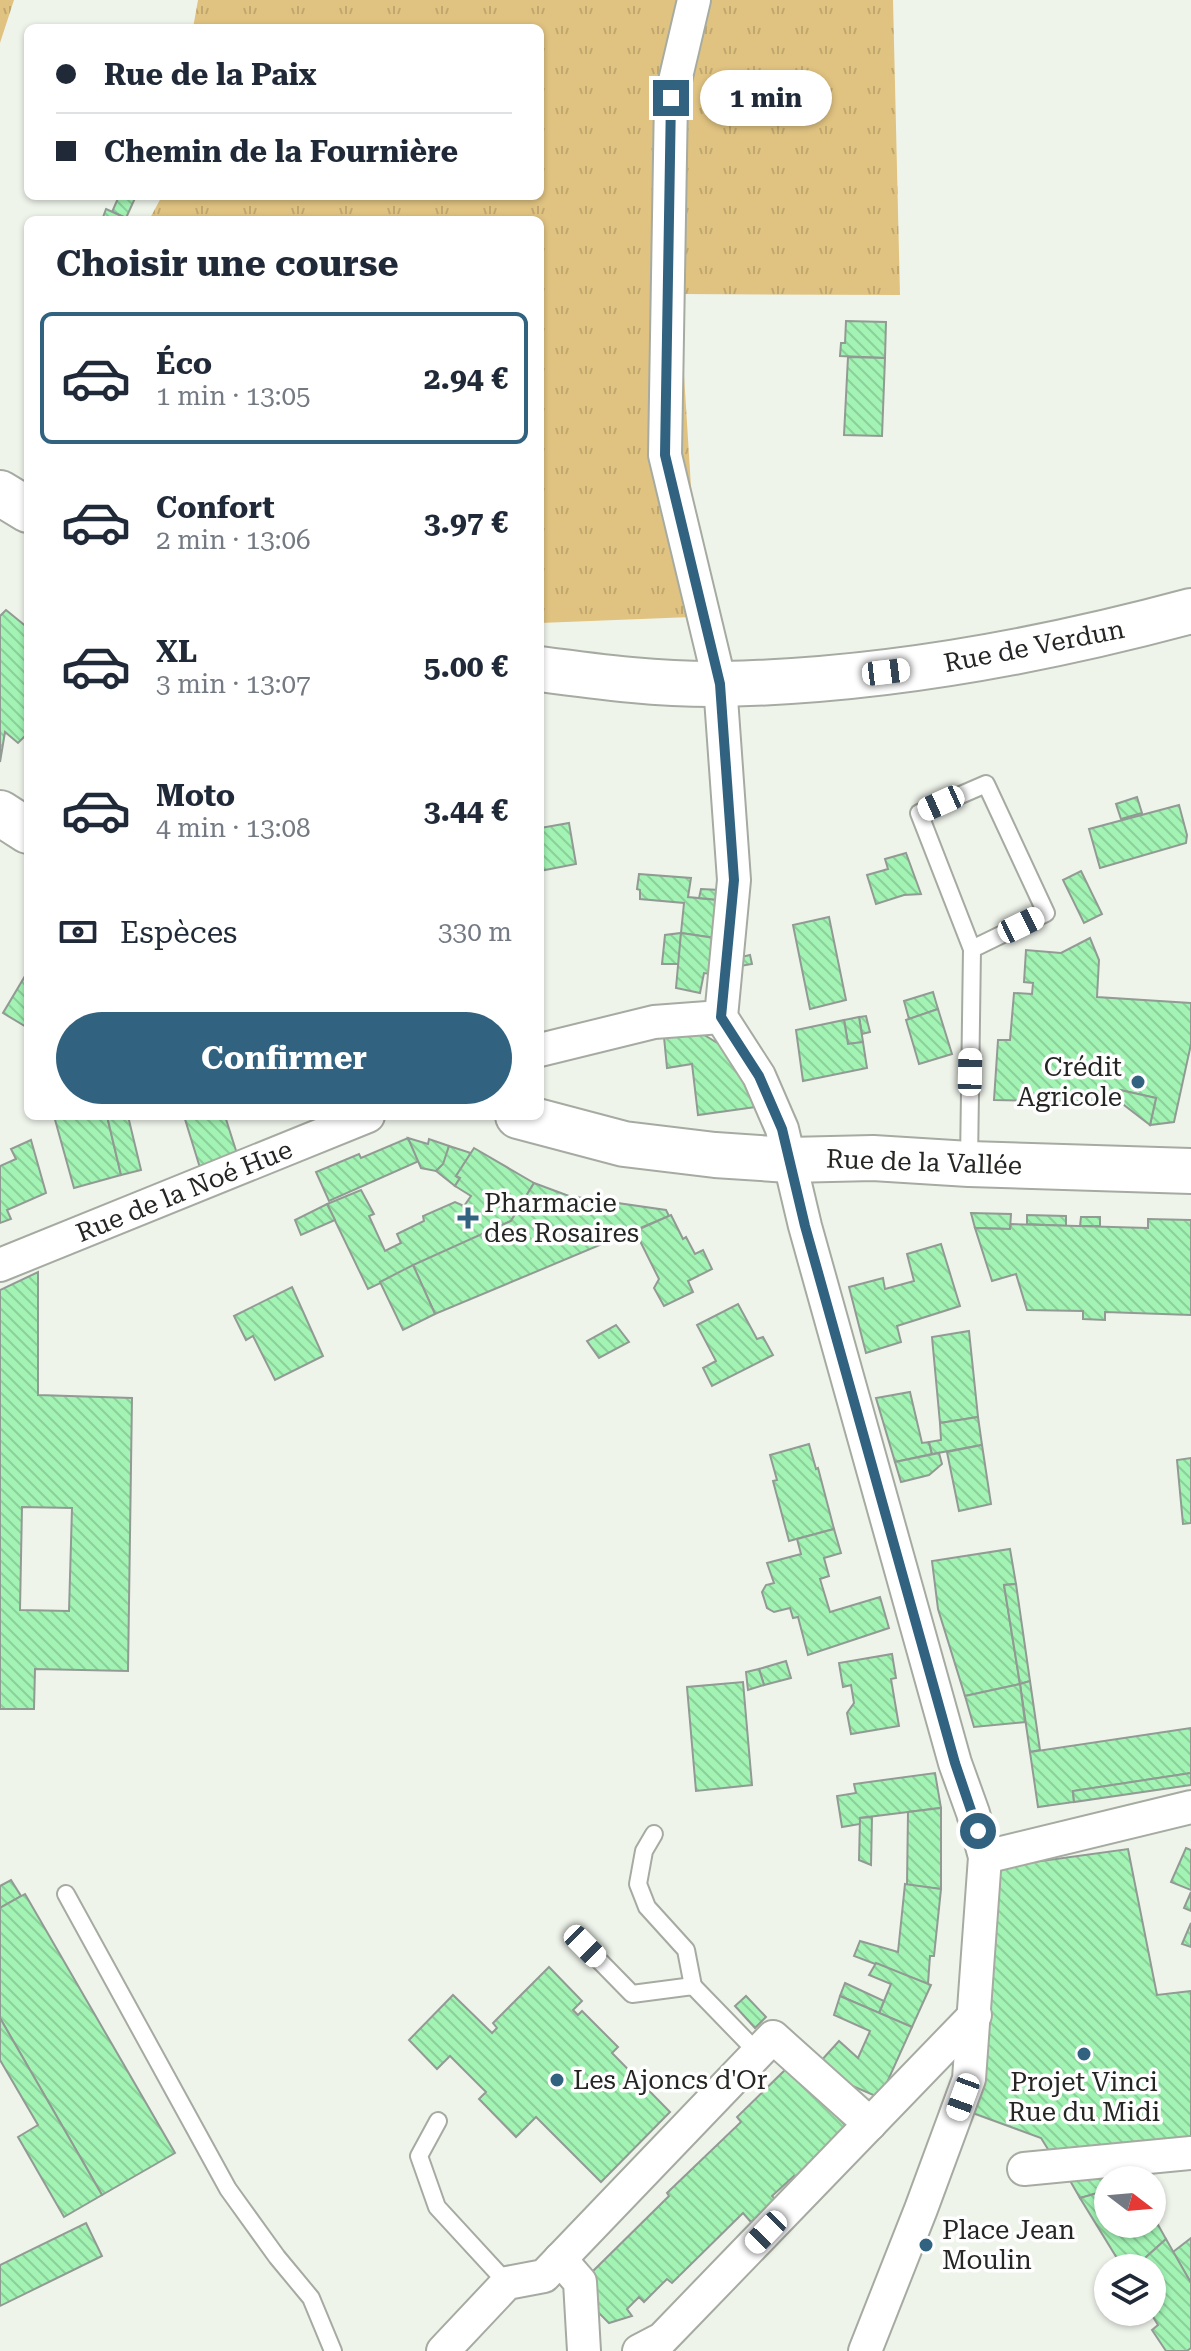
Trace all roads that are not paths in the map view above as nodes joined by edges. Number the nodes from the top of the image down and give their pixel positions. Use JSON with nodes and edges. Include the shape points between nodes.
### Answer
{"nodes":[{"id":1,"x":694,"y":0,"type":"edge"},
{"id":2,"x":0,"y":493,"type":"edge"},
{"id":3,"x":24,"y":508,"type":"edge"},
{"id":4,"x":1191,"y":611,"type":"edge"},
{"id":5,"x":544,"y":669,"type":"edge"},
{"id":6,"x":720,"y":684,"type":"junction"},
{"id":7,"x":0,"y":813,"type":"edge"},
{"id":8,"x":24,"y":828,"type":"edge"},
{"id":9,"x":972,"y":949,"type":"junction"},
{"id":10,"x":721,"y":1017,"type":"junction"},
{"id":11,"x":544,"y":1049,"type":"edge"},
{"id":12,"x":358,"y":1120,"type":"edge"},
{"id":13,"x":533,"y":1120,"type":"edge"},
{"id":14,"x":789,"y":1160,"type":"junction"},
{"id":15,"x":969,"y":1164,"type":"junction"},
{"id":16,"x":1191,"y":1171,"type":"edge"},
{"id":17,"x":0,"y":1265,"type":"edge"},
{"id":18,"x":1191,"y":1807,"type":"edge"},
{"id":19,"x":654,"y":1834,"type":"dead end"},
{"id":20,"x":985,"y":1857,"type":"junction"},
{"id":21,"x":66,"y":1894,"type":"dead end"},
{"id":22,"x":585,"y":1946,"type":"dead end"},
{"id":23,"x":693,"y":1986,"type":"junction"},
{"id":24,"x":975,"y":2015,"type":"junction"},
{"id":25,"x":758,"y":2053,"type":"junction"},
{"id":26,"x":438,"y":2121,"type":"dead end"},
{"id":27,"x":870,"y":2124,"type":"junction"},
{"id":28,"x":1191,"y":2153,"type":"edge"},
{"id":29,"x":1024,"y":2169,"type":"dead end"},
{"id":30,"x":560,"y":2259,"type":"junction"},
{"id":31,"x":507,"y":2283,"type":"junction"},
{"id":32,"x":333,"y":2351,"type":"edge"},
{"id":33,"x":443,"y":2351,"type":"edge"},
{"id":34,"x":584,"y":2351,"type":"edge"},
{"id":35,"x":639,"y":2351,"type":"edge"},
{"id":36,"x":865,"y":2351,"type":"edge"}],
"edges":[{"from":1,"to":6,"type":"street","via":[[671,98],[665,455]]},
{"from":2,"to":3,"type":"street"},
{"from":4,"to":6,"type":"street","name":"Rue de Verdun","via":[[937,666]]},
{"from":5,"to":6,"type":"street","name":"Rue de Verdun"},
{"from":6,"to":10,"type":"street","via":[[734,880]]},
{"from":7,"to":8,"type":"street"},
{"from":9,"to":9,"type":"lane","via":[[919,813],[986,784],[1046,913]]},
{"from":9,"to":15,"type":"lane"},
{"from":10,"to":11,"type":"street","via":[[654,1022]]},
{"from":10,"to":14,"type":"street","via":[[759,1076]]},
{"from":12,"to":17,"type":"street","name":"Rue de la Noé Hue"},
{"from":13,"to":14,"type":"street","name":"Rue de la Vallée","via":[[624,1144]]},
{"from":14,"to":15,"type":"street","name":"Rue de la Vallée"},
{"from":14,"to":20,"type":"street"},
{"from":15,"to":16,"type":"street","name":"Rue de la Vallée"},
{"from":18,"to":20,"type":"street"},
{"from":19,"to":23,"type":"lane","via":[[644,1851],[638,1884],[647,1907],[686,1950]]},
{"from":20,"to":24,"type":"street"},
{"from":21,"to":32,"type":"lane","via":[[228,2189],[311,2298]]},
{"from":22,"to":23,"type":"lane","via":[[632,1994]]},
{"from":23,"to":25,"type":"lane"},
{"from":24,"to":27,"type":"street"},
{"from":24,"to":36,"type":"street","via":[[969,2079]]},
{"from":25,"to":27,"type":"street","via":[[773,2037]]},
{"from":25,"to":30,"type":"street"},
{"from":26,"to":31,"type":"lane","via":[[419,2156],[437,2207]]},
{"from":27,"to":35,"type":"street","via":[[662,2339]]},
{"from":28,"to":29,"type":"street"},
{"from":30,"to":31,"type":"street","via":[[544,2276]]},
{"from":30,"to":34,"type":"street","via":[[580,2282]]},
{"from":31,"to":33,"type":"street"}]}
